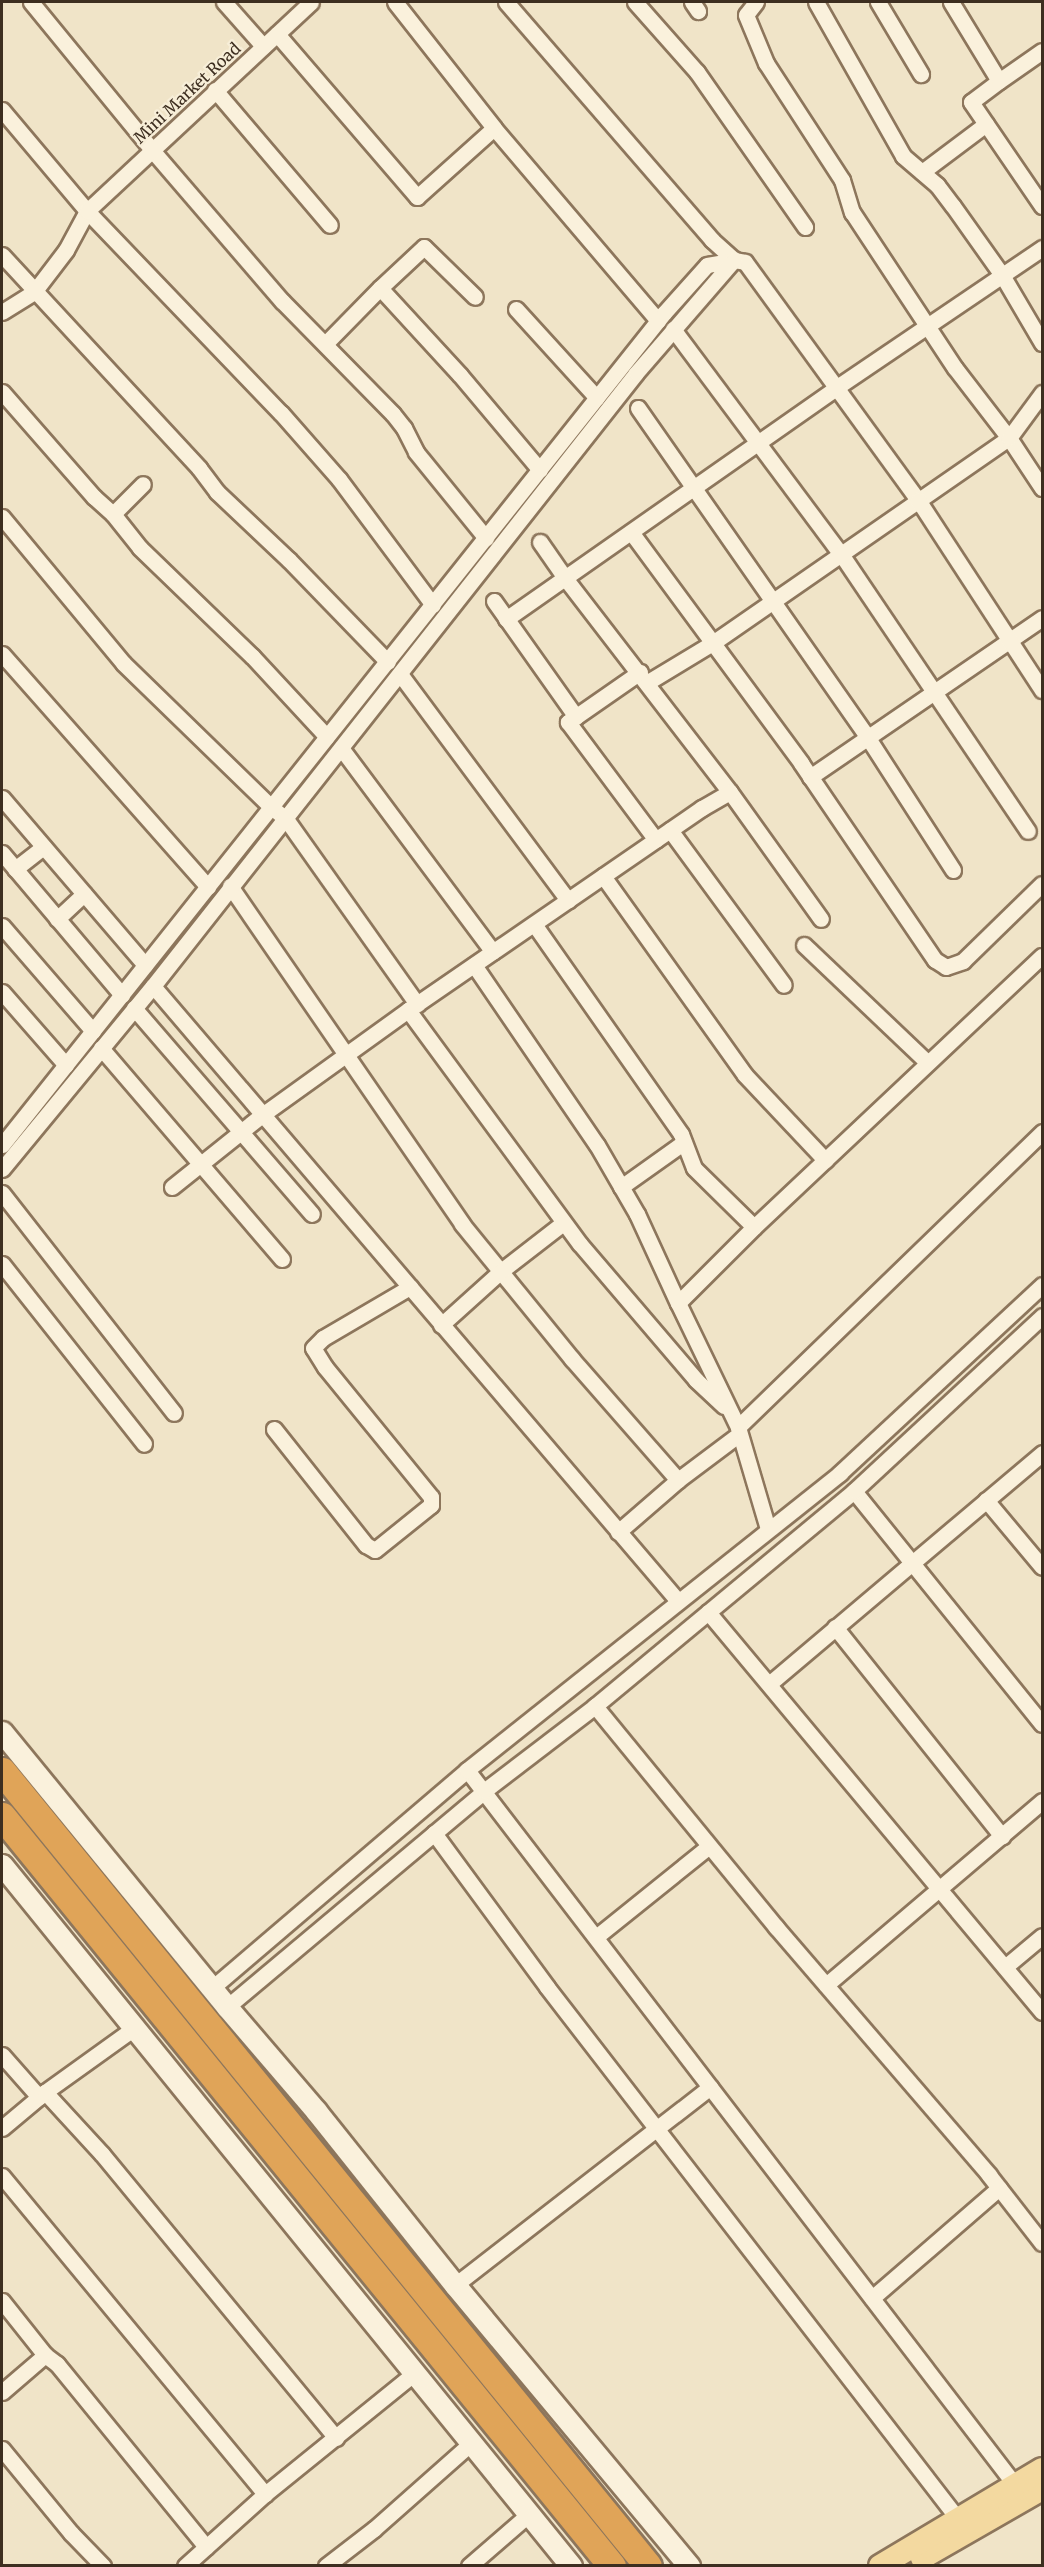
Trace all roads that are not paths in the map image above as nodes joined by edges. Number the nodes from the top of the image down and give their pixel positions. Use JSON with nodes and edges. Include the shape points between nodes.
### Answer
{"nodes":[{"id":1,"x":31,"y":2,"type":"edge"},
{"id":2,"x":224,"y":2,"type":"edge"},
{"id":3,"x":311,"y":2,"type":"edge"},
{"id":4,"x":395,"y":2,"type":"edge"},
{"id":5,"x":506,"y":2,"type":"edge"},
{"id":6,"x":635,"y":2,"type":"edge"},
{"id":7,"x":756,"y":2,"type":"edge"},
{"id":8,"x":816,"y":2,"type":"edge"},
{"id":9,"x":878,"y":2,"type":"edge"},
{"id":10,"x":951,"y":2,"type":"edge"},
{"id":11,"x":277,"y":34,"type":"junction"},
{"id":12,"x":263,"y":46,"type":"junction"},
{"id":13,"x":1040,"y":58,"type":"edge"},
{"id":14,"x":921,"y":74,"type":"dead end"},
{"id":15,"x":999,"y":81,"type":"junction"},
{"id":16,"x":215,"y":90,"type":"junction"},
{"id":17,"x":2,"y":110,"type":"edge"},
{"id":18,"x":986,"y":124,"type":"junction"},
{"id":19,"x":494,"y":128,"type":"junction"},
{"id":20,"x":152,"y":150,"type":"junction"},
{"id":21,"x":922,"y":172,"type":"junction"},
{"id":22,"x":1042,"y":206,"type":"edge"},
{"id":23,"x":87,"y":211,"type":"junction"},
{"id":24,"x":330,"y":225,"type":"dead end"},
{"id":25,"x":805,"y":227,"type":"dead end"},
{"id":26,"x":1042,"y":248,"type":"edge"},
{"id":27,"x":2,"y":255,"type":"edge"},
{"id":28,"x":734,"y":260,"type":"junction"},
{"id":29,"x":1002,"y":275,"type":"junction"},
{"id":30,"x":380,"y":288,"type":"junction"},
{"id":31,"x":34,"y":292,"type":"junction"},
{"id":32,"x":475,"y":297,"type":"dead end"},
{"id":33,"x":516,"y":309,"type":"dead end"},
{"id":34,"x":2,"y":312,"type":"edge"},
{"id":35,"x":658,"y":321,"type":"junction"},
{"id":36,"x":929,"y":325,"type":"junction"},
{"id":37,"x":673,"y":329,"type":"junction"},
{"id":38,"x":1042,"y":343,"type":"edge"},
{"id":39,"x":325,"y":344,"type":"junction"},
{"id":40,"x":837,"y":387,"type":"junction"},
{"id":41,"x":2,"y":392,"type":"edge"},
{"id":42,"x":1042,"y":393,"type":"edge"},
{"id":43,"x":597,"y":398,"type":"junction"},
{"id":44,"x":638,"y":408,"type":"dead end"},
{"id":45,"x":1010,"y":438,"type":"junction"},
{"id":46,"x":758,"y":442,"type":"junction"},
{"id":47,"x":540,"y":470,"type":"junction"},
{"id":48,"x":143,"y":484,"type":"dead end"},
{"id":49,"x":693,"y":488,"type":"junction"},
{"id":50,"x":1042,"y":488,"type":"edge"},
{"id":51,"x":918,"y":500,"type":"junction"},
{"id":52,"x":113,"y":514,"type":"junction"},
{"id":53,"x":2,"y":517,"type":"edge"},
{"id":54,"x":631,"y":532,"type":"junction"},
{"id":55,"x":486,"y":538,"type":"junction"},
{"id":56,"x":540,"y":542,"type":"dead end"},
{"id":57,"x":841,"y":554,"type":"junction"},
{"id":58,"x":565,"y":578,"type":"junction"},
{"id":59,"x":773,"y":601,"type":"junction"},
{"id":60,"x":494,"y":602,"type":"dead end"},
{"id":61,"x":433,"y":605,"type":"junction"},
{"id":62,"x":1042,"y":618,"type":"edge"},
{"id":63,"x":506,"y":619,"type":"junction"},
{"id":64,"x":1011,"y":640,"type":"junction"},
{"id":65,"x":714,"y":642,"type":"junction"},
{"id":66,"x":2,"y":654,"type":"edge"},
{"id":67,"x":388,"y":662,"type":"junction"},
{"id":68,"x":400,"y":674,"type":"junction"},
{"id":69,"x":644,"y":677,"type":"junction"},
{"id":70,"x":1042,"y":690,"type":"edge"},
{"id":71,"x":935,"y":691,"type":"junction"},
{"id":72,"x":576,"y":717,"type":"junction"},
{"id":73,"x":327,"y":737,"type":"junction"},
{"id":74,"x":868,"y":738,"type":"junction"},
{"id":75,"x":341,"y":748,"type":"junction"},
{"id":76,"x":810,"y":777,"type":"junction"},
{"id":77,"x":730,"y":792,"type":"junction"},
{"id":78,"x":2,"y":798,"type":"edge"},
{"id":79,"x":270,"y":806,"type":"junction"},
{"id":80,"x":286,"y":819,"type":"junction"},
{"id":81,"x":670,"y":830,"type":"junction"},
{"id":82,"x":1028,"y":831,"type":"dead end"},
{"id":83,"x":656,"y":840,"type":"junction"},
{"id":84,"x":43,"y":847,"type":"junction"},
{"id":85,"x":2,"y":853,"type":"edge"},
{"id":86,"x":15,"y":869,"type":"junction"},
{"id":87,"x":953,"y":870,"type":"dead end"},
{"id":88,"x":603,"y":876,"type":"junction"},
{"id":89,"x":1042,"y":884,"type":"edge"},
{"id":90,"x":230,"y":886,"type":"junction"},
{"id":91,"x":208,"y":887,"type":"junction"},
{"id":92,"x":84,"y":894,"type":"junction"},
{"id":93,"x":568,"y":900,"type":"junction"},
{"id":94,"x":57,"y":919,"type":"junction"},
{"id":95,"x":821,"y":919,"type":"dead end"},
{"id":96,"x":534,"y":924,"type":"junction"},
{"id":97,"x":2,"y":926,"type":"edge"},
{"id":98,"x":804,"y":945,"type":"dead end"},
{"id":99,"x":493,"y":952,"type":"junction"},
{"id":100,"x":1042,"y":956,"type":"edge"},
{"id":101,"x":146,"y":965,"type":"junction"},
{"id":102,"x":474,"y":965,"type":"junction"},
{"id":103,"x":784,"y":985,"type":"dead end"},
{"id":104,"x":153,"y":986,"type":"junction"},
{"id":105,"x":2,"y":992,"type":"edge"},
{"id":106,"x":122,"y":996,"type":"junction"},
{"id":107,"x":413,"y":1007,"type":"junction"},
{"id":108,"x":134,"y":1008,"type":"junction"},
{"id":109,"x":93,"y":1031,"type":"junction"},
{"id":110,"x":101,"y":1048,"type":"junction"},
{"id":111,"x":347,"y":1054,"type":"junction"},
{"id":112,"x":927,"y":1062,"type":"junction"},
{"id":113,"x":66,"y":1065,"type":"junction"},
{"id":114,"x":262,"y":1115,"type":"junction"},
{"id":115,"x":241,"y":1132,"type":"junction"},
{"id":116,"x":1042,"y":1132,"type":"edge"},
{"id":117,"x":684,"y":1142,"type":"junction"},
{"id":118,"x":2,"y":1145,"type":"edge"},
{"id":119,"x":825,"y":1160,"type":"junction"},
{"id":120,"x":201,"y":1164,"type":"junction"},
{"id":121,"x":2,"y":1169,"type":"edge"},
{"id":122,"x":172,"y":1187,"type":"dead end"},
{"id":123,"x":621,"y":1187,"type":"junction"},
{"id":124,"x":2,"y":1193,"type":"edge"},
{"id":125,"x":312,"y":1214,"type":"dead end"},
{"id":126,"x":563,"y":1223,"type":"junction"},
{"id":127,"x":754,"y":1227,"type":"junction"},
{"id":128,"x":282,"y":1259,"type":"dead end"},
{"id":129,"x":2,"y":1264,"type":"edge"},
{"id":130,"x":501,"y":1271,"type":"junction"},
{"id":131,"x":1042,"y":1285,"type":"edge"},
{"id":132,"x":410,"y":1287,"type":"junction"},
{"id":133,"x":678,"y":1303,"type":"junction"},
{"id":134,"x":1042,"y":1316,"type":"edge"},
{"id":135,"x":441,"y":1325,"type":"junction"},
{"id":136,"x":731,"y":1412,"type":"junction"},
{"id":137,"x":174,"y":1413,"type":"dead end"},
{"id":138,"x":274,"y":1430,"type":"dead end"},
{"id":139,"x":738,"y":1431,"type":"junction"},
{"id":140,"x":144,"y":1444,"type":"dead end"},
{"id":141,"x":1042,"y":1453,"type":"edge"},
{"id":142,"x":678,"y":1480,"type":"junction"},
{"id":143,"x":854,"y":1491,"type":"junction"},
{"id":144,"x":986,"y":1500,"type":"junction"},
{"id":145,"x":768,"y":1529,"type":"junction"},
{"id":146,"x":618,"y":1532,"type":"junction"},
{"id":147,"x":911,"y":1563,"type":"junction"},
{"id":148,"x":1042,"y":1566,"type":"edge"},
{"id":149,"x":678,"y":1601,"type":"junction"},
{"id":150,"x":708,"y":1612,"type":"junction"},
{"id":151,"x":835,"y":1627,"type":"junction"},
{"id":152,"x":769,"y":1684,"type":"junction"},
{"id":153,"x":595,"y":1706,"type":"junction"},
{"id":154,"x":1042,"y":1724,"type":"edge"},
{"id":155,"x":2,"y":1732,"type":"edge"},
{"id":156,"x":467,"y":1770,"type":"junction"},
{"id":157,"x":2,"y":1771,"type":"edge"},
{"id":158,"x":484,"y":1791,"type":"junction"},
{"id":159,"x":1042,"y":1801,"type":"edge"},
{"id":160,"x":2,"y":1816,"type":"edge"},
{"id":161,"x":434,"y":1833,"type":"junction"},
{"id":162,"x":1002,"y":1836,"type":"junction"},
{"id":163,"x":709,"y":1846,"type":"junction"},
{"id":164,"x":2,"y":1865,"type":"edge"},
{"id":165,"x":939,"y":1889,"type":"junction"},
{"id":166,"x":1042,"y":1936,"type":"edge"},
{"id":167,"x":596,"y":1937,"type":"junction"},
{"id":168,"x":1005,"y":1967,"type":"junction"},
{"id":169,"x":826,"y":1985,"type":"junction"},
{"id":170,"x":212,"y":1988,"type":"junction"},
{"id":171,"x":227,"y":2007,"type":"junction"},
{"id":172,"x":1042,"y":2012,"type":"edge"},
{"id":173,"x":134,"y":2028,"type":"junction"},
{"id":174,"x":2,"y":2055,"type":"edge"},
{"id":175,"x":710,"y":2086,"type":"junction"},
{"id":176,"x":42,"y":2095,"type":"junction"},
{"id":177,"x":2,"y":2128,"type":"edge"},
{"id":178,"x":659,"y":2128,"type":"junction"},
{"id":179,"x":2,"y":2176,"type":"edge"},
{"id":180,"x":999,"y":2188,"type":"junction"},
{"id":181,"x":1042,"y":2242,"type":"edge"},
{"id":182,"x":455,"y":2285,"type":"junction"},
{"id":183,"x":872,"y":2298,"type":"junction"},
{"id":184,"x":2,"y":2301,"type":"edge"},
{"id":185,"x":45,"y":2355,"type":"junction"},
{"id":186,"x":413,"y":2374,"type":"junction"},
{"id":187,"x":2,"y":2392,"type":"edge"},
{"id":188,"x":336,"y":2438,"type":"junction"},
{"id":189,"x":470,"y":2444,"type":"junction"},
{"id":190,"x":2,"y":2449,"type":"edge"},
{"id":191,"x":1042,"y":2469,"type":"edge"},
{"id":192,"x":1015,"y":2485,"type":"junction"},
{"id":193,"x":1042,"y":2488,"type":"edge"},
{"id":194,"x":265,"y":2494,"type":"junction"},
{"id":195,"x":529,"y":2514,"type":"junction"},
{"id":196,"x":958,"y":2519,"type":"junction"},
{"id":197,"x":206,"y":2547,"type":"junction"},
{"id":198,"x":103,"y":2565,"type":"edge"},
{"id":199,"x":185,"y":2565,"type":"edge"},
{"id":200,"x":326,"y":2565,"type":"edge"},
{"id":201,"x":469,"y":2565,"type":"edge"},
{"id":202,"x":571,"y":2565,"type":"edge"},
{"id":203,"x":612,"y":2565,"type":"edge"},
{"id":204,"x":648,"y":2565,"type":"edge"},
{"id":205,"x":688,"y":2565,"type":"edge"},
{"id":206,"x":880,"y":2565,"type":"edge"},
{"id":207,"x":909,"y":2565,"type":"edge"}],
"edges":[{"from":1,"to":20,"type":"street"},
{"from":2,"to":12,"type":"street"},
{"from":3,"to":11,"type":"street","name":"Mini Market Road"},
{"from":4,"to":19,"type":"street"},
{"from":5,"to":28,"type":"street","via":[[712,240]]},
{"from":6,"to":25,"type":"street","via":[[698,72]]},
{"from":7,"to":36,"type":"street","via":[[747,15],[766,63],[828,155],[842,180],[852,212]]},
{"from":8,"to":21,"type":"street","via":[[903,156]]},
{"from":9,"to":14,"type":"street"},
{"from":10,"to":15,"type":"street"},
{"from":11,"to":12,"type":"street","name":"Mini Market Road"},
{"from":11,"to":19,"type":"street","via":[[417,197]]},
{"from":12,"to":16,"type":"street","name":"Mini Market Road"},
{"from":13,"to":15,"type":"street"},
{"from":15,"to":18,"type":"street","via":[[971,102]]},
{"from":16,"to":20,"type":"street","name":"Mini Market Road"},
{"from":16,"to":24,"type":"street"},
{"from":17,"to":23,"type":"street"},
{"from":18,"to":21,"type":"street"},
{"from":18,"to":22,"type":"street"},
{"from":19,"to":35,"type":"street"},
{"from":20,"to":23,"type":"street","name":"Mini Market Road"},
{"from":20,"to":39,"type":"street","via":[[282,301]]},
{"from":21,"to":29,"type":"street","via":[[937,185]]},
{"from":23,"to":31,"type":"street","name":"Mini Market Road","via":[[66,250]]},
{"from":23,"to":61,"type":"street","via":[[339,479]]},
{"from":26,"to":29,"type":"street"},
{"from":27,"to":31,"type":"street"},
{"from":28,"to":35,"type":"street","via":[[707,265]]},
{"from":28,"to":37,"type":"street"},
{"from":28,"to":40,"type":"street","via":[[745,262]]},
{"from":29,"to":36,"type":"street"},
{"from":29,"to":38,"type":"street"},
{"from":30,"to":32,"type":"street","via":[[424,247]]},
{"from":30,"to":39,"type":"street"},
{"from":30,"to":47,"type":"street"},
{"from":31,"to":34,"type":"street"},
{"from":31,"to":67,"type":"street","via":[[217,492]]},
{"from":33,"to":43,"type":"street"},
{"from":35,"to":43,"type":"street"},
{"from":36,"to":40,"type":"street"},
{"from":36,"to":45,"type":"street","via":[[955,368]]},
{"from":37,"to":46,"type":"street"},
{"from":37,"to":68,"type":"street"},
{"from":39,"to":55,"type":"street","via":[[393,414],[416,452]]},
{"from":40,"to":46,"type":"street"},
{"from":40,"to":51,"type":"street"},
{"from":41,"to":52,"type":"street"},
{"from":42,"to":45,"type":"street"},
{"from":43,"to":47,"type":"street"},
{"from":44,"to":49,"type":"street"},
{"from":45,"to":50,"type":"street"},
{"from":45,"to":51,"type":"street"},
{"from":46,"to":49,"type":"street"},
{"from":46,"to":57,"type":"street"},
{"from":47,"to":55,"type":"street"},
{"from":48,"to":52,"type":"street"},
{"from":49,"to":54,"type":"street"},
{"from":49,"to":59,"type":"street"},
{"from":51,"to":57,"type":"street"},
{"from":51,"to":64,"type":"street"},
{"from":52,"to":73,"type":"street","via":[[140,548],[252,656]]},
{"from":53,"to":79,"type":"street","via":[[123,663]]},
{"from":54,"to":58,"type":"street"},
{"from":54,"to":65,"type":"street"},
{"from":55,"to":61,"type":"street"},
{"from":56,"to":58,"type":"street"},
{"from":57,"to":59,"type":"street"},
{"from":57,"to":71,"type":"street"},
{"from":58,"to":63,"type":"street"},
{"from":58,"to":69,"type":"street"},
{"from":59,"to":65,"type":"street"},
{"from":59,"to":74,"type":"street"},
{"from":60,"to":63,"type":"street"},
{"from":61,"to":67,"type":"street"},
{"from":62,"to":64,"type":"street"},
{"from":63,"to":72,"type":"street"},
{"from":64,"to":70,"type":"street"},
{"from":64,"to":71,"type":"street"},
{"from":65,"to":69,"type":"street"},
{"from":65,"to":76,"type":"street"},
{"from":66,"to":91,"type":"street"},
{"from":67,"to":73,"type":"street"},
{"from":68,"to":75,"type":"street"},
{"from":68,"to":93,"type":"street"},
{"from":69,"to":72,"type":"street"},
{"from":69,"to":77,"type":"street"},
{"from":71,"to":74,"type":"street"},
{"from":71,"to":82,"type":"street"},
{"from":72,"to":83,"type":"street","via":[[568,722]]},
{"from":73,"to":79,"type":"street"},
{"from":74,"to":76,"type":"street"},
{"from":74,"to":87,"type":"street"},
{"from":75,"to":80,"type":"street"},
{"from":75,"to":99,"type":"street"},
{"from":76,"to":89,"type":"street","via":[[935,960],[946,967],[963,961]]},
{"from":77,"to":81,"type":"street"},
{"from":77,"to":95,"type":"street"},
{"from":78,"to":84,"type":"street"},
{"from":79,"to":80,"type":"street"},
{"from":79,"to":91,"type":"street"},
{"from":80,"to":90,"type":"street"},
{"from":80,"to":107,"type":"street"},
{"from":81,"to":83,"type":"street"},
{"from":81,"to":103,"type":"street"},
{"from":83,"to":88,"type":"street"},
{"from":84,"to":86,"type":"street"},
{"from":84,"to":92,"type":"street"},
{"from":85,"to":86,"type":"street"},
{"from":86,"to":94,"type":"street"},
{"from":88,"to":93,"type":"street"},
{"from":88,"to":119,"type":"street","via":[[745,1075]]},
{"from":90,"to":104,"type":"street"},
{"from":90,"to":111,"type":"street"},
{"from":91,"to":101,"type":"street"},
{"from":92,"to":94,"type":"street"},
{"from":92,"to":101,"type":"street"},
{"from":93,"to":96,"type":"street"},
{"from":94,"to":106,"type":"street"},
{"from":96,"to":99,"type":"street"},
{"from":96,"to":117,"type":"street"},
{"from":97,"to":109,"type":"street"},
{"from":98,"to":112,"type":"street"},
{"from":99,"to":102,"type":"street"},
{"from":100,"to":112,"type":"street"},
{"from":101,"to":106,"type":"street"},
{"from":102,"to":107,"type":"street"},
{"from":102,"to":123,"type":"street","via":[[597,1145]]},
{"from":104,"to":108,"type":"street"},
{"from":104,"to":114,"type":"street"},
{"from":105,"to":113,"type":"street"},
{"from":106,"to":109,"type":"street"},
{"from":107,"to":111,"type":"street"},
{"from":107,"to":126,"type":"street"},
{"from":108,"to":110,"type":"street"},
{"from":108,"to":115,"type":"street"},
{"from":109,"to":113,"type":"street"},
{"from":110,"to":120,"type":"street"},
{"from":110,"to":121,"type":"street"},
{"from":111,"to":114,"type":"street"},
{"from":111,"to":130,"type":"street","via":[[462,1224]]},
{"from":112,"to":119,"type":"street"},
{"from":113,"to":118,"type":"street"},
{"from":114,"to":115,"type":"street"},
{"from":114,"to":132,"type":"street"},
{"from":115,"to":120,"type":"street"},
{"from":115,"to":125,"type":"street"},
{"from":116,"to":139,"type":"street"},
{"from":117,"to":123,"type":"street"},
{"from":117,"to":127,"type":"street","via":[[694,1168]]},
{"from":119,"to":127,"type":"street"},
{"from":120,"to":122,"type":"street"},
{"from":120,"to":128,"type":"street"},
{"from":123,"to":133,"type":"street"},
{"from":124,"to":137,"type":"street"},
{"from":126,"to":130,"type":"street"},
{"from":126,"to":136,"type":"street","via":[[696,1380]]},
{"from":127,"to":133,"type":"street"},
{"from":129,"to":140,"type":"street"},
{"from":130,"to":135,"type":"street"},
{"from":130,"to":142,"type":"street"},
{"from":131,"to":145,"type":"street","via":[[840,1473]]},
{"from":132,"to":135,"type":"street"},
{"from":132,"to":138,"type":"street","via":[[323,1338],[313,1348],[431,1497],[431,1505],[375,1550],[366,1545]]},
{"from":133,"to":136,"type":"street"},
{"from":134,"to":143,"type":"street"},
{"from":135,"to":146,"type":"street"},
{"from":136,"to":139,"type":"street"},
{"from":139,"to":142,"type":"street"},
{"from":139,"to":145,"type":"street"},
{"from":141,"to":144,"type":"street"},
{"from":142,"to":146,"type":"street"},
{"from":143,"to":147,"type":"street"},
{"from":143,"to":150,"type":"street"},
{"from":144,"to":147,"type":"street"},
{"from":144,"to":148,"type":"street"},
{"from":145,"to":149,"type":"street"},
{"from":146,"to":149,"type":"street"},
{"from":147,"to":151,"type":"street"},
{"from":147,"to":154,"type":"street"},
{"from":149,"to":156,"type":"street"},
{"from":150,"to":152,"type":"street"},
{"from":150,"to":153,"type":"street"},
{"from":151,"to":152,"type":"street"},
{"from":151,"to":162,"type":"street"},
{"from":152,"to":165,"type":"street"},
{"from":153,"to":158,"type":"street"},
{"from":153,"to":163,"type":"street"},
{"from":155,"to":170,"type":"street"},
{"from":156,"to":158,"type":"street"},
{"from":156,"to":170,"type":"street"},
{"from":157,"to":204,"type":"highway"},
{"from":158,"to":161,"type":"street"},
{"from":158,"to":167,"type":"street"},
{"from":159,"to":162,"type":"street"},
{"from":160,"to":203,"type":"highway"},
{"from":161,"to":171,"type":"street"},
{"from":161,"to":178,"type":"street"},
{"from":162,"to":165,"type":"street"},
{"from":163,"to":167,"type":"street"},
{"from":163,"to":169,"type":"street"},
{"from":164,"to":173,"type":"street"},
{"from":165,"to":168,"type":"street"},
{"from":165,"to":169,"type":"street"},
{"from":166,"to":168,"type":"street"},
{"from":167,"to":175,"type":"street"},
{"from":168,"to":172,"type":"street"},
{"from":169,"to":180,"type":"street"},
{"from":170,"to":171,"type":"street"},
{"from":171,"to":182,"type":"street","via":[[316,2110]]},
{"from":173,"to":176,"type":"street"},
{"from":173,"to":186,"type":"street"},
{"from":174,"to":176,"type":"street"},
{"from":175,"to":178,"type":"street"},
{"from":175,"to":183,"type":"street"},
{"from":176,"to":177,"type":"street"},
{"from":176,"to":188,"type":"street","via":[[102,2154]]},
{"from":178,"to":182,"type":"street"},
{"from":178,"to":196,"type":"street"},
{"from":179,"to":194,"type":"street"},
{"from":180,"to":181,"type":"street"},
{"from":180,"to":183,"type":"street"},
{"from":182,"to":205,"type":"street"},
{"from":183,"to":192,"type":"street"},
{"from":184,"to":185,"type":"street"},
{"from":185,"to":187,"type":"street"},
{"from":185,"to":197,"type":"street","via":[[57,2364]]},
{"from":186,"to":188,"type":"street"},
{"from":186,"to":189,"type":"street"},
{"from":188,"to":194,"type":"street"},
{"from":189,"to":195,"type":"street"},
{"from":189,"to":200,"type":"street","via":[[374,2529]]},
{"from":190,"to":198,"type":"street","via":[[71,2533]]},
{"from":191,"to":192,"type":"main road"},
{"from":192,"to":196,"type":"main road"},
{"from":193,"to":207,"type":"main road"},
{"from":194,"to":197,"type":"street"},
{"from":195,"to":201,"type":"street"},
{"from":195,"to":202,"type":"street"},
{"from":196,"to":206,"type":"main road"},
{"from":197,"to":199,"type":"street"}]}
